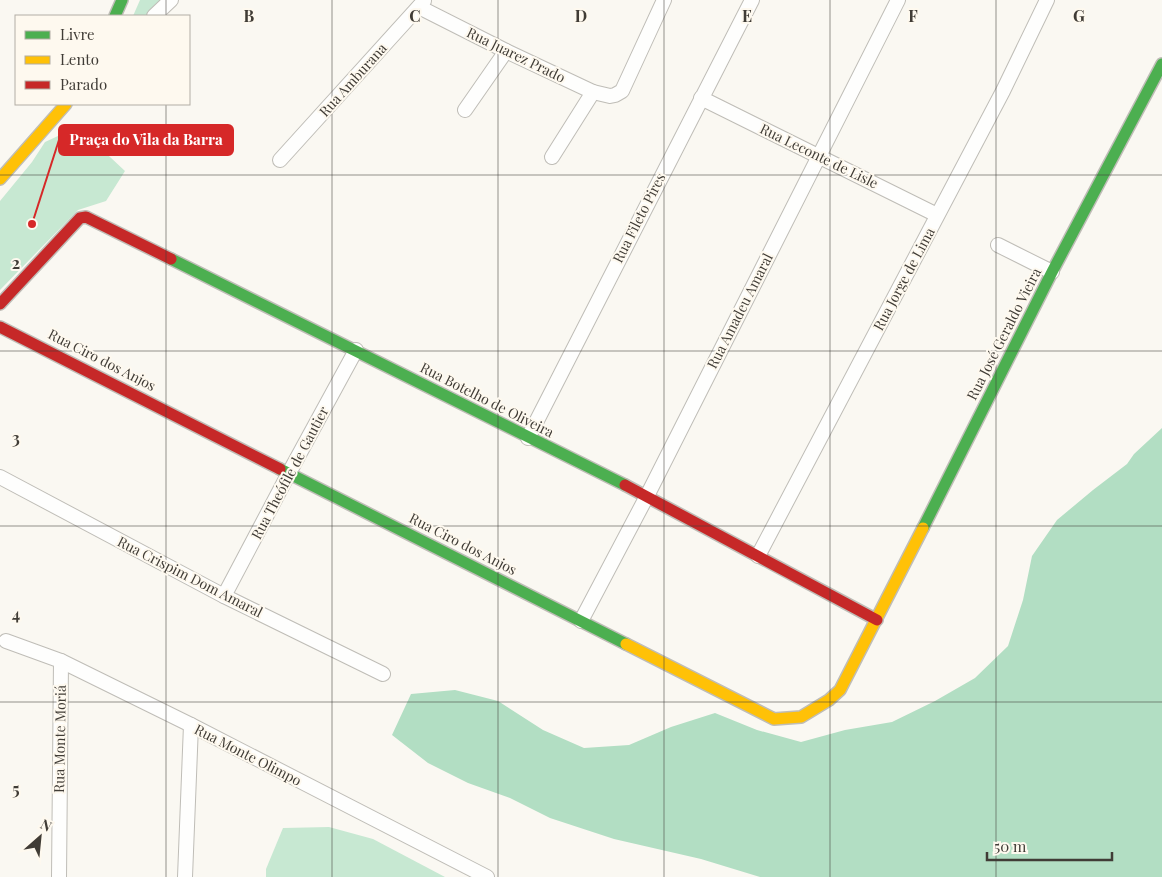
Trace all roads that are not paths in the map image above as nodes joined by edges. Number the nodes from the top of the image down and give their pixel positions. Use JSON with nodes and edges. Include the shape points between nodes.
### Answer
{"nodes":[{"id":1,"x":122,"y":0,"type":"edge"},
{"id":2,"x":171,"y":0,"type":"edge"},
{"id":3,"x":664,"y":0,"type":"edge"},
{"id":4,"x":752,"y":0,"type":"edge"},
{"id":5,"x":898,"y":0,"type":"edge"},
{"id":6,"x":1047,"y":0,"type":"edge"},
{"id":7,"x":422,"y":4,"type":"edge"},
{"id":8,"x":115,"y":15,"type":"edge"},
{"id":9,"x":155,"y":15,"type":"edge"},
{"id":10,"x":506,"y":51,"type":"junction"},
{"id":11,"x":1162,"y":64,"type":"edge"},
{"id":12,"x":593,"y":92,"type":"junction"},
{"id":13,"x":701,"y":98,"type":"junction"},
{"id":14,"x":65,"y":105,"type":"edge"},
{"id":15,"x":465,"y":110,"type":"dead end"},
{"id":16,"x":818,"y":156,"type":"junction"},
{"id":17,"x":552,"y":157,"type":"dead end"},
{"id":18,"x":280,"y":160,"type":"dead end"},
{"id":19,"x":0,"y":179,"type":"edge"},
{"id":20,"x":937,"y":215,"type":"junction"},
{"id":21,"x":998,"y":245,"type":"dead end"},
{"id":22,"x":1052,"y":272,"type":"junction"},
{"id":23,"x":0,"y":304,"type":"edge"},
{"id":24,"x":1,"y":326,"type":"edge"},
{"id":25,"x":356,"y":350,"type":"junction"},
{"id":26,"x":528,"y":438,"type":"junction"},
{"id":27,"x":289,"y":472,"type":"junction"},
{"id":28,"x":0,"y":477,"type":"edge"},
{"id":29,"x":647,"y":496,"type":"junction"},
{"id":30,"x":758,"y":556,"type":"junction"},
{"id":31,"x":224,"y":596,"type":"junction"},
{"id":32,"x":877,"y":620,"type":"junction"},
{"id":33,"x":581,"y":621,"type":"junction"},
{"id":34,"x":6,"y":641,"type":"dead end"},
{"id":35,"x":61,"y":661,"type":"junction"},
{"id":36,"x":383,"y":674,"type":"dead end"},
{"id":37,"x":191,"y":725,"type":"junction"},
{"id":38,"x":59,"y":877,"type":"edge"},
{"id":39,"x":184,"y":877,"type":"edge"},
{"id":40,"x":487,"y":877,"type":"edge"}],
"edges":[{"from":1,"to":8,"type":"street"},
{"from":2,"to":9,"type":"street"},
{"from":3,"to":12,"type":"street","name":"Rua Juarez Prado","via":[[622,91],[615,95]]},
{"from":4,"to":13,"type":"street","name":"Rua Fileto Pires"},
{"from":5,"to":16,"type":"street","name":"Rua Amadeu Amaral"},
{"from":6,"to":20,"type":"street","name":"Rua Jorge de Lima"},
{"from":7,"to":10,"type":"street","name":"Rua Juarez Prado"},
{"from":7,"to":18,"type":"street","name":"Rua Amburana"},
{"from":10,"to":12,"type":"street","name":"Rua Juarez Prado"},
{"from":10,"to":15,"type":"street"},
{"from":11,"to":22,"type":"street","name":"Rua José Geraldo Vieira"},
{"from":12,"to":17,"type":"street"},
{"from":13,"to":16,"type":"street","name":"Rua Leconte de Lisle"},
{"from":13,"to":26,"type":"street","name":"Rua Fileto Pires"},
{"from":14,"to":19,"type":"street"},
{"from":16,"to":20,"type":"street","name":"Rua Leconte de Lisle"},
{"from":16,"to":29,"type":"street","name":"Rua Amadeu Amaral"},
{"from":20,"to":30,"type":"street","name":"Rua Jorge de Lima"},
{"from":21,"to":22,"type":"street"},
{"from":22,"to":32,"type":"street","name":"Rua José Geraldo Vieira"},
{"from":23,"to":25,"type":"street","name":"Rua Botelho de Oliveira","via":[[80,218],[86,217]]},
{"from":24,"to":27,"type":"street","name":"Rua Ciro dos Anjos"},
{"from":25,"to":26,"type":"street","name":"Rua Botelho de Oliveira"},
{"from":25,"to":27,"type":"street","name":"Rua Theófile de Gautier"},
{"from":26,"to":29,"type":"street","name":"Rua Botelho de Oliveira"},
{"from":27,"to":31,"type":"street","name":"Rua Theófile de Gautier"},
{"from":27,"to":33,"type":"street","name":"Rua Ciro dos Anjos"},
{"from":28,"to":31,"type":"street","name":"Rua Crispim Dom Amaral"},
{"from":29,"to":30,"type":"street","name":"Rua Botelho de Oliveira"},
{"from":29,"to":33,"type":"street","name":"Rua Amadeu Amaral"},
{"from":30,"to":32,"type":"street","name":"Rua Botelho de Oliveira"},
{"from":31,"to":36,"type":"street","name":"Rua Crispim Dom Amaral"},
{"from":32,"to":33,"type":"street","name":"Rua Ciro dos Anjos","via":[[840,690],[817,709],[801,717],[774,719]]},
{"from":34,"to":35,"type":"street","name":"Rua Monte Olimpo"},
{"from":35,"to":37,"type":"street","name":"Rua Monte Olimpo"},
{"from":35,"to":38,"type":"street","name":"Rua Monte Moriá"},
{"from":37,"to":39,"type":"street"},
{"from":37,"to":40,"type":"street","name":"Rua Monte Olimpo"}]}
